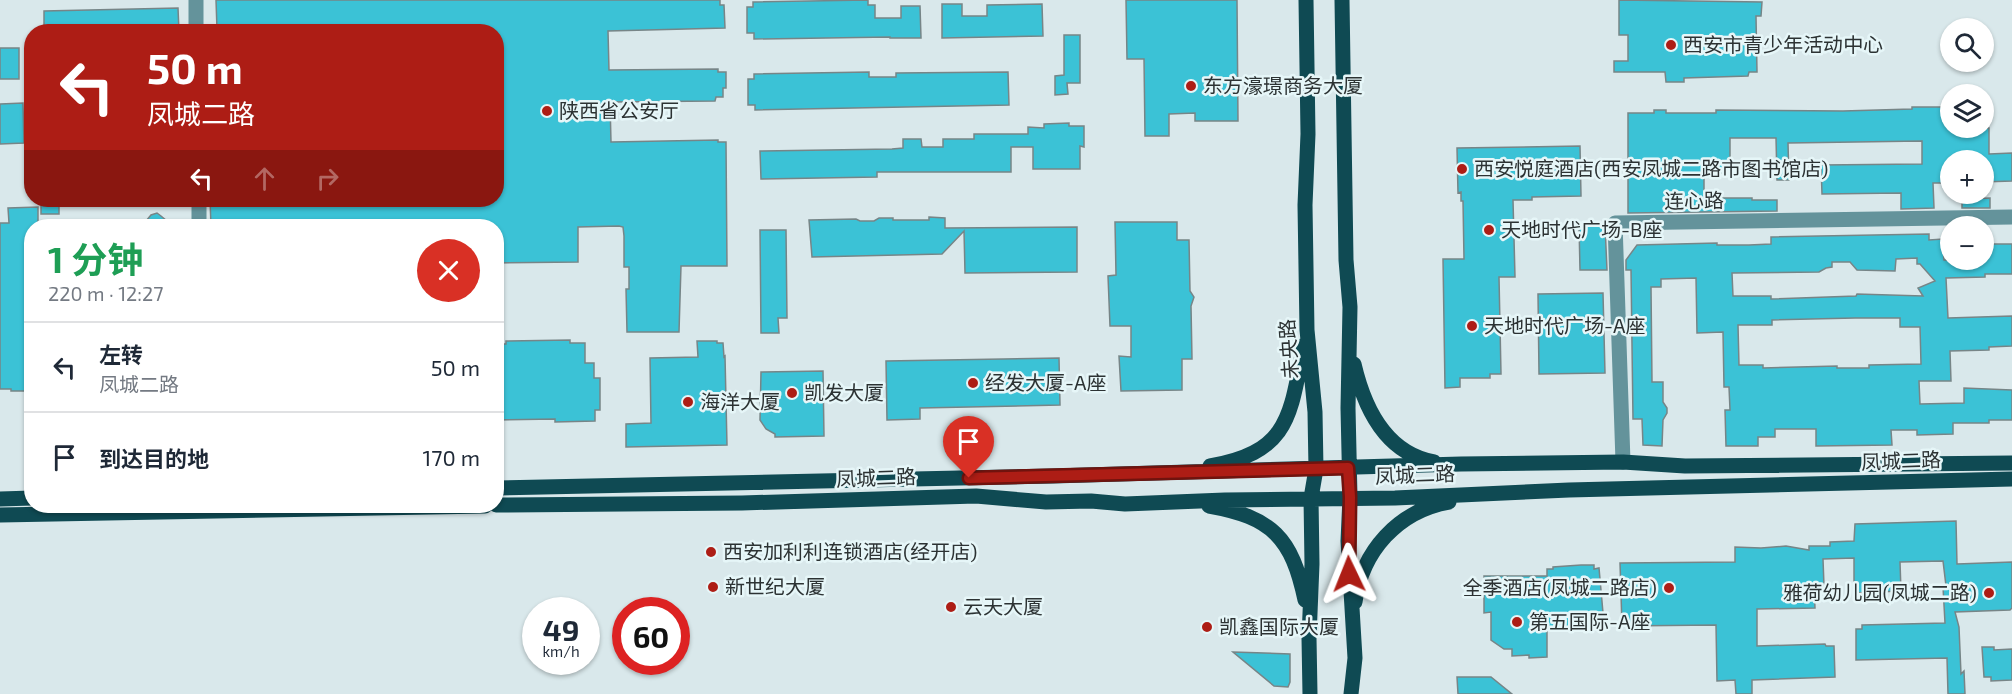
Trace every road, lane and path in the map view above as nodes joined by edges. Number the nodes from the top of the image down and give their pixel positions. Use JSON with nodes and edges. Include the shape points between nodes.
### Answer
{"nodes":[{"id":1,"x":196,"y":0,"type":"edge"},
{"id":2,"x":1306,"y":0,"type":"edge"},
{"id":3,"x":1342,"y":0,"type":"edge"},
{"id":4,"x":196,"y":24,"type":"edge"},
{"id":5,"x":2012,"y":217,"type":"edge"},
{"id":6,"x":1307,"y":330,"type":"junction"},
{"id":7,"x":1350,"y":346,"type":"junction"},
{"id":8,"x":1623,"y":462,"type":"junction"},
{"id":9,"x":2012,"y":463,"type":"edge"},
{"id":10,"x":1461,"y":464,"type":"junction"},
{"id":11,"x":1348,"y":468,"type":"junction"},
{"id":12,"x":1316,"y":469,"type":"junction"},
{"id":13,"x":1168,"y":473,"type":"junction"},
{"id":14,"x":2012,"y":479,"type":"edge"},
{"id":15,"x":504,"y":488,"type":"edge"},
{"id":16,"x":1493,"y":494,"type":"junction"},
{"id":17,"x":1350,"y":497,"type":"junction"},
{"id":18,"x":24,"y":498,"type":"edge"},
{"id":19,"x":1311,"y":498,"type":"junction"},
{"id":20,"x":0,"y":499,"type":"edge"},
{"id":21,"x":1173,"y":503,"type":"junction"},
{"id":22,"x":504,"y":505,"type":"edge"},
{"id":23,"x":58,"y":513,"type":"edge"},
{"id":24,"x":0,"y":515,"type":"edge"},
{"id":25,"x":1353,"y":614,"type":"junction"},
{"id":26,"x":1309,"y":638,"type":"junction"},
{"id":27,"x":1310,"y":694,"type":"edge"},
{"id":28,"x":1351,"y":694,"type":"edge"}],
"edges":[{"from":1,"to":4,"type":"street"},
{"from":2,"to":6,"type":"main road","name":"未央路"},
{"from":3,"to":7,"type":"main road"},
{"from":5,"to":8,"type":"street","name":"连心路","via":[[1615,223]]},
{"from":6,"to":12,"type":"main road","name":"未央路"},
{"from":6,"to":13,"type":"main road","via":[[1290,412],[1281,430],[1252,454]]},
{"from":7,"to":10,"type":"main road","via":[[1365,400],[1378,425],[1413,455]]},
{"from":7,"to":11,"type":"main road"},
{"from":8,"to":9,"type":"main road","name":"凤城二路","via":[[1685,466]]},
{"from":8,"to":10,"type":"main road","name":"凤城二路"},
{"from":10,"to":11,"type":"main road","name":"凤城二路"},
{"from":11,"to":12,"type":"main road","name":"凤城二路"},
{"from":11,"to":17,"type":"main road"},
{"from":12,"to":13,"type":"main road","name":"凤城二路"},
{"from":12,"to":19,"type":"main road","name":"未央路"},
{"from":13,"to":15,"type":"main road","name":"凤城二路"},
{"from":14,"to":16,"type":"main road","name":"凤城二路"},
{"from":16,"to":17,"type":"main road","name":"凤城二路"},
{"from":16,"to":25,"type":"main road","via":[[1444,502],[1420,510],[1394,526],[1367,563]]},
{"from":17,"to":19,"type":"main road","name":"凤城二路"},
{"from":17,"to":25,"type":"main road","via":[[1349,590]]},
{"from":18,"to":20,"type":"main road"},
{"from":19,"to":21,"type":"main road","name":"凤城二路"},
{"from":19,"to":26,"type":"main road","name":"未央路"},
{"from":21,"to":22,"type":"main road","name":"凤城二路","via":[[1046,502],[976,496]]},
{"from":21,"to":26,"type":"main road","via":[[1238,513],[1276,534],[1294,557],[1299,571]]},
{"from":23,"to":24,"type":"main road"},
{"from":25,"to":28,"type":"main road","via":[[1355,658]]},
{"from":26,"to":27,"type":"main road","name":"未央路"}]}
